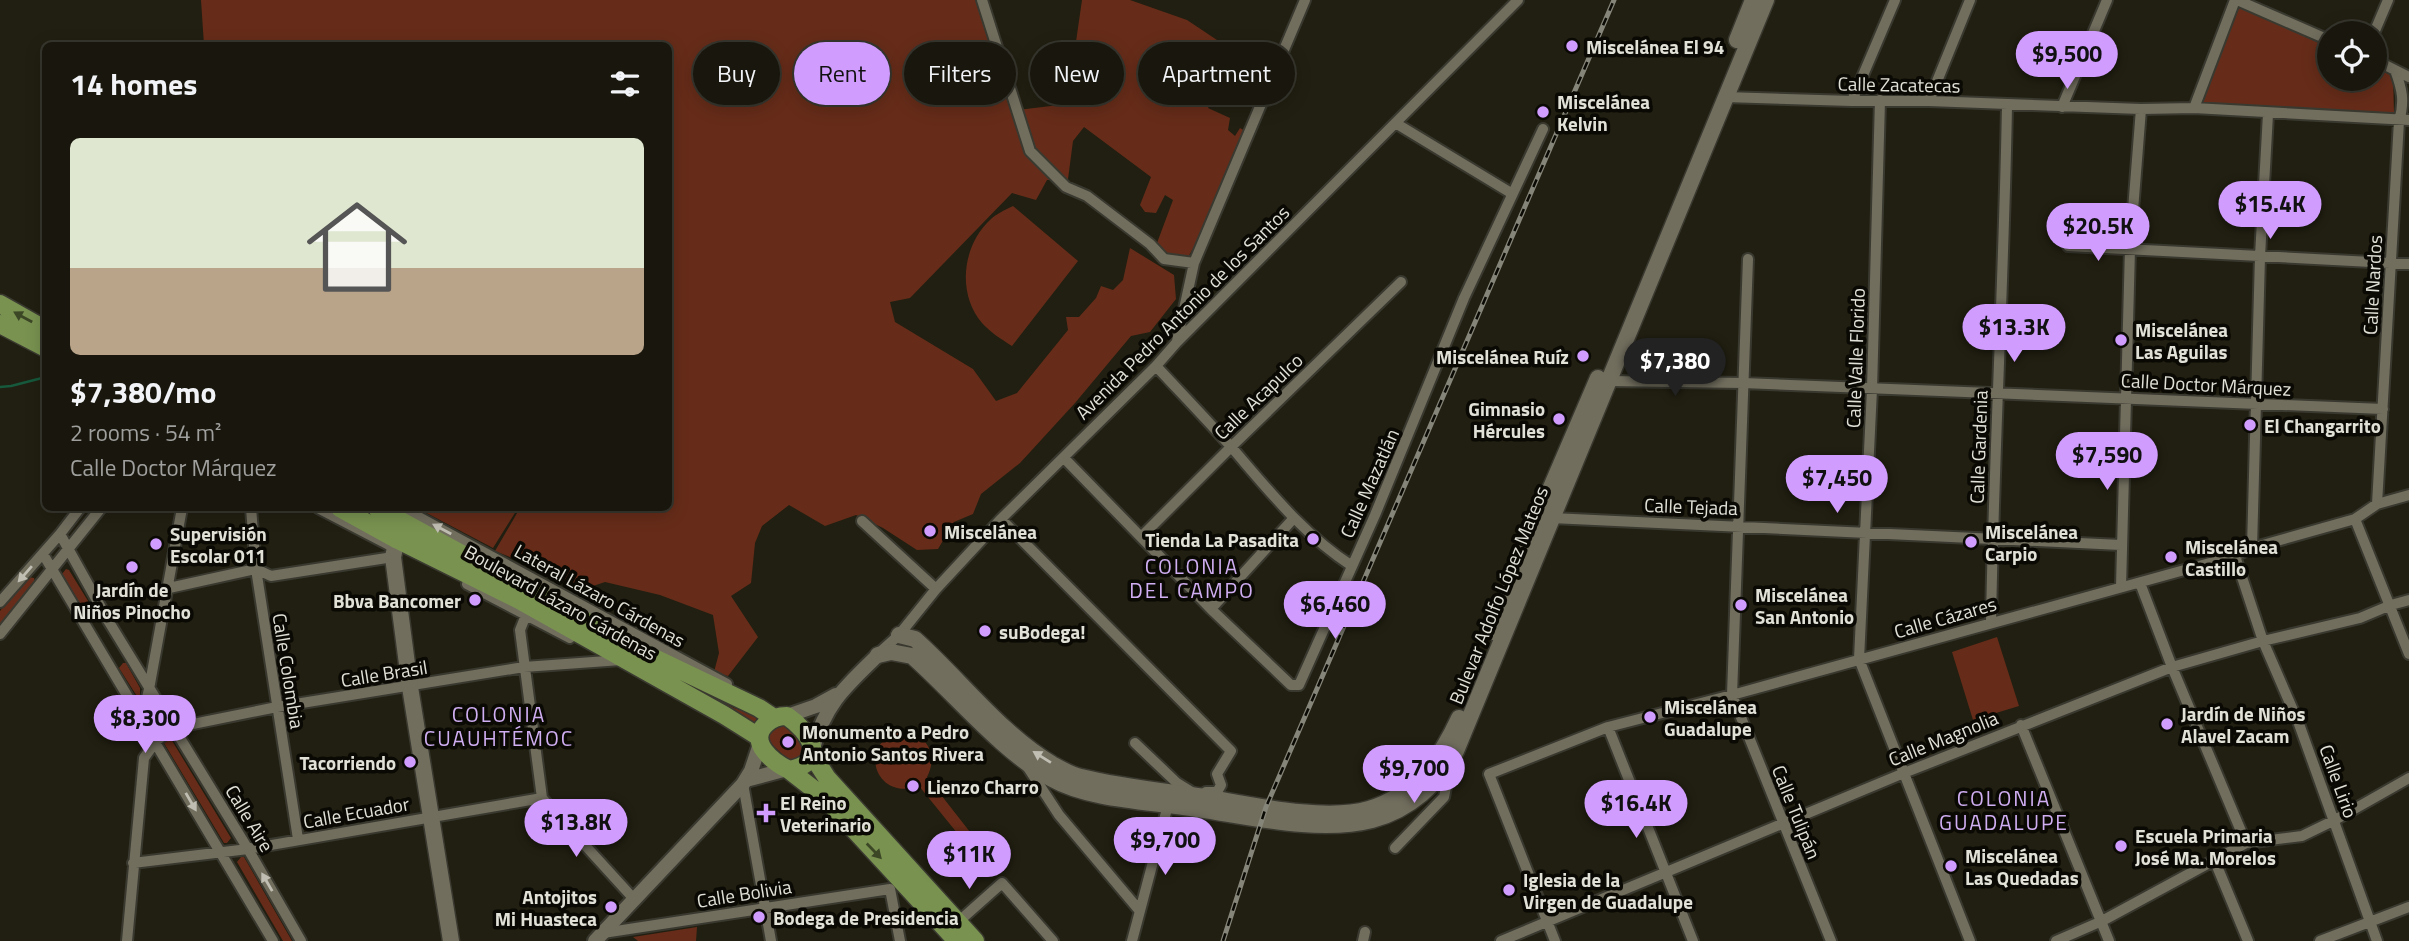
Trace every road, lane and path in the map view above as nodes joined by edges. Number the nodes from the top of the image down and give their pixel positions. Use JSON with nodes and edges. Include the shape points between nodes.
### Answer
{"nodes":[{"id":1,"x":982,"y":0,"type":"edge"},
{"id":2,"x":1305,"y":0,"type":"edge"},
{"id":3,"x":1518,"y":0,"type":"edge"},
{"id":4,"x":1753,"y":0,"type":"edge"},
{"id":5,"x":1766,"y":0,"type":"edge"},
{"id":6,"x":1895,"y":0,"type":"edge"},
{"id":7,"x":1970,"y":0,"type":"edge"},
{"id":8,"x":2107,"y":0,"type":"edge"},
{"id":9,"x":2236,"y":0,"type":"edge"},
{"id":10,"x":2388,"y":0,"type":"edge"},
{"id":11,"x":2379,"y":21,"type":"edge"},
{"id":12,"x":2317,"y":35,"type":"edge"},
{"id":13,"x":2387,"y":66,"type":"edge"},
{"id":14,"x":2395,"y":70,"type":"junction"},
{"id":15,"x":2409,"y":77,"type":"edge"},
{"id":16,"x":1723,"y":92,"type":"junction"},
{"id":17,"x":1880,"y":100,"type":"junction"},
{"id":18,"x":1852,"y":101,"type":"junction"},
{"id":19,"x":1929,"y":101,"type":"junction"},
{"id":20,"x":2007,"y":105,"type":"junction"},
{"id":21,"x":2062,"y":107,"type":"junction"},
{"id":22,"x":2194,"y":108,"type":"junction"},
{"id":23,"x":2141,"y":109,"type":"junction"},
{"id":24,"x":2267,"y":114,"type":"junction"},
{"id":25,"x":2404,"y":121,"type":"edge"},
{"id":26,"x":1396,"y":124,"type":"junction"},
{"id":27,"x":1544,"y":129,"type":"dead end"},
{"id":28,"x":1511,"y":193,"type":"junction"},
{"id":29,"x":2068,"y":246,"type":"dead end"},
{"id":30,"x":2130,"y":248,"type":"junction"},
{"id":31,"x":2260,"y":256,"type":"junction"},
{"id":32,"x":1748,"y":259,"type":"dead end"},
{"id":33,"x":1194,"y":263,"type":"junction"},
{"id":34,"x":2391,"y":263,"type":"junction"},
{"id":35,"x":2409,"y":264,"type":"edge"},
{"id":36,"x":1401,"y":282,"type":"dead end"},
{"id":37,"x":0,"y":304,"type":"edge"},
{"id":38,"x":0,"y":324,"type":"edge"},
{"id":39,"x":42,"y":328,"type":"edge"},
{"id":40,"x":1177,"y":342,"type":"junction"},
{"id":41,"x":42,"y":346,"type":"edge"},
{"id":42,"x":1156,"y":366,"type":"junction"},
{"id":43,"x":1608,"y":381,"type":"junction"},
{"id":44,"x":1743,"y":383,"type":"junction"},
{"id":45,"x":1872,"y":389,"type":"junction"},
{"id":46,"x":1997,"y":393,"type":"junction"},
{"id":47,"x":2125,"y":398,"type":"junction"},
{"id":48,"x":2257,"y":404,"type":"junction"},
{"id":49,"x":2383,"y":409,"type":"junction"},
{"id":50,"x":1231,"y":447,"type":"junction"},
{"id":51,"x":1064,"y":458,"type":"junction"},
{"id":52,"x":2409,"y":495,"type":"edge"},
{"id":53,"x":2376,"y":504,"type":"junction"},
{"id":54,"x":78,"y":511,"type":"edge"},
{"id":55,"x":99,"y":511,"type":"edge"},
{"id":56,"x":182,"y":511,"type":"edge"},
{"id":57,"x":251,"y":511,"type":"edge"},
{"id":58,"x":324,"y":511,"type":"edge"},
{"id":59,"x":344,"y":511,"type":"edge"},
{"id":60,"x":401,"y":514,"type":"edge"},
{"id":61,"x":1546,"y":516,"type":"junction"},
{"id":62,"x":1000,"y":519,"type":"junction"},
{"id":63,"x":1293,"y":519,"type":"junction"},
{"id":64,"x":2355,"y":519,"type":"junction"},
{"id":65,"x":862,"y":521,"type":"dead end"},
{"id":66,"x":1737,"y":526,"type":"junction"},
{"id":67,"x":1867,"y":532,"type":"junction"},
{"id":68,"x":60,"y":534,"type":"junction"},
{"id":69,"x":1141,"y":537,"type":"junction"},
{"id":70,"x":1992,"y":538,"type":"junction"},
{"id":71,"x":2121,"y":545,"type":"junction"},
{"id":72,"x":395,"y":548,"type":"junction"},
{"id":73,"x":2252,"y":548,"type":"junction"},
{"id":74,"x":68,"y":551,"type":"junction"},
{"id":75,"x":43,"y":554,"type":"junction"},
{"id":76,"x":2235,"y":556,"type":"junction"},
{"id":77,"x":1352,"y":566,"type":"junction"},
{"id":78,"x":53,"y":569,"type":"junction"},
{"id":79,"x":256,"y":569,"type":"junction"},
{"id":80,"x":2140,"y":583,"type":"junction"},
{"id":81,"x":2121,"y":587,"type":"junction"},
{"id":82,"x":169,"y":588,"type":"junction"},
{"id":83,"x":936,"y":589,"type":"junction"},
{"id":84,"x":2409,"y":600,"type":"edge"},
{"id":85,"x":0,"y":602,"type":"edge"},
{"id":86,"x":2391,"y":605,"type":"junction"},
{"id":87,"x":1212,"y":609,"type":"junction"},
{"id":88,"x":526,"y":615,"type":"junction"},
{"id":89,"x":109,"y":622,"type":"junction"},
{"id":90,"x":1991,"y":622,"type":"junction"},
{"id":91,"x":0,"y":634,"type":"edge"},
{"id":92,"x":92,"y":635,"type":"junction"},
{"id":93,"x":899,"y":635,"type":"junction"},
{"id":94,"x":2263,"y":641,"type":"junction"},
{"id":95,"x":125,"y":648,"type":"junction"},
{"id":96,"x":2409,"y":654,"type":"edge"},
{"id":97,"x":878,"y":655,"type":"junction"},
{"id":98,"x":628,"y":659,"type":"junction"},
{"id":99,"x":1859,"y":659,"type":"junction"},
{"id":100,"x":108,"y":662,"type":"junction"},
{"id":101,"x":524,"y":667,"type":"junction"},
{"id":102,"x":2172,"y":667,"type":"junction"},
{"id":103,"x":410,"y":687,"type":"junction"},
{"id":104,"x":149,"y":689,"type":"junction"},
{"id":105,"x":838,"y":694,"type":"junction"},
{"id":106,"x":1732,"y":695,"type":"junction"},
{"id":107,"x":277,"y":706,"type":"junction"},
{"id":108,"x":780,"y":717,"type":"junction"},
{"id":109,"x":142,"y":720,"type":"junction"},
{"id":110,"x":2021,"y":725,"type":"junction"},
{"id":111,"x":1608,"y":727,"type":"junction"},
{"id":112,"x":173,"y":728,"type":"junction"},
{"id":113,"x":156,"y":741,"type":"junction"},
{"id":114,"x":759,"y":743,"type":"junction"},
{"id":115,"x":1135,"y":743,"type":"dead end"},
{"id":116,"x":812,"y":750,"type":"junction"},
{"id":117,"x":1026,"y":763,"type":"junction"},
{"id":118,"x":1447,"y":768,"type":"junction"},
{"id":119,"x":788,"y":769,"type":"junction"},
{"id":120,"x":1904,"y":773,"type":"junction"},
{"id":121,"x":2409,"y":778,"type":"edge"},
{"id":122,"x":745,"y":782,"type":"junction"},
{"id":123,"x":1189,"y":793,"type":"junction"},
{"id":124,"x":542,"y":798,"type":"junction"},
{"id":125,"x":1168,"y":805,"type":"junction"},
{"id":126,"x":432,"y":817,"type":"junction"},
{"id":127,"x":2335,"y":820,"type":"junction"},
{"id":128,"x":1783,"y":824,"type":"junction"},
{"id":129,"x":298,"y":839,"type":"junction"},
{"id":130,"x":2246,"y":844,"type":"junction"},
{"id":131,"x":1395,"y":848,"type":"dead end"},
{"id":132,"x":248,"y":849,"type":"junction"},
{"id":133,"x":220,"y":852,"type":"junction"},
{"id":134,"x":2214,"y":859,"type":"junction"},
{"id":135,"x":133,"y":863,"type":"junction"},
{"id":136,"x":1665,"y":872,"type":"junction"},
{"id":137,"x":895,"y":883,"type":"junction"},
{"id":138,"x":633,"y":898,"type":"junction"},
{"id":139,"x":2409,"y":906,"type":"edge"},
{"id":140,"x":764,"y":907,"type":"junction"},
{"id":141,"x":1139,"y":910,"type":"junction"},
{"id":142,"x":2102,"y":921,"type":"junction"},
{"id":143,"x":1546,"y":922,"type":"junction"},
{"id":144,"x":2370,"y":922,"type":"junction"},
{"id":145,"x":957,"y":923,"type":"junction"},
{"id":146,"x":599,"y":937,"type":"edge"},
{"id":147,"x":127,"y":941,"type":"edge"},
{"id":148,"x":273,"y":941,"type":"edge"},
{"id":149,"x":301,"y":941,"type":"edge"},
{"id":150,"x":451,"y":941,"type":"edge"},
{"id":151,"x":771,"y":941,"type":"edge"},
{"id":152,"x":900,"y":941,"type":"edge"},
{"id":153,"x":957,"y":941,"type":"edge"},
{"id":154,"x":975,"y":941,"type":"edge"},
{"id":155,"x":1053,"y":941,"type":"edge"},
{"id":156,"x":1132,"y":941,"type":"edge"},
{"id":157,"x":1501,"y":941,"type":"edge"},
{"id":158,"x":1555,"y":941,"type":"edge"},
{"id":159,"x":1693,"y":941,"type":"edge"},
{"id":160,"x":1831,"y":941,"type":"edge"},
{"id":161,"x":1970,"y":941,"type":"edge"},
{"id":162,"x":2056,"y":941,"type":"edge"},
{"id":163,"x":2109,"y":941,"type":"edge"},
{"id":164,"x":2248,"y":941,"type":"edge"},
{"id":165,"x":2320,"y":941,"type":"edge"},
{"id":166,"x":2377,"y":941,"type":"edge"}],
"edges":[{"from":1,"to":33,"type":"street","via":[[1030,151],[1066,187],[1087,197],[1164,259]]},
{"from":2,"to":33,"type":"street"},
{"from":3,"to":26,"type":"street","name":"Avenida Pedro Antonio de los Santos"},
{"from":4,"to":16,"type":"main road","name":"Bulevar Adolfo López Mateos"},
{"from":5,"to":16,"type":"main road","name":"Bulevar Adolfo López Mateos"},
{"from":6,"to":18,"type":"street"},
{"from":7,"to":19,"type":"street"},
{"from":8,"to":21,"type":"street"},
{"from":9,"to":12,"type":"street"},
{"from":9,"to":22,"type":"street"},
{"from":10,"to":11,"type":"street"},
{"from":13,"to":14,"type":"street"},
{"from":14,"to":15,"type":"street"},
{"from":14,"to":25,"type":"street","name":"Calle Nardos","via":[[2404,94]]},
{"from":16,"to":18,"type":"street","name":"Calle Zacatecas"},
{"from":16,"to":43,"type":"main road","name":"Bulevar Adolfo López Mateos"},
{"from":16,"to":61,"type":"main road","name":"Bulevar Adolfo López Mateos"},
{"from":17,"to":18,"type":"street","name":"Calle Zacatecas"},
{"from":17,"to":19,"type":"street","name":"Calle Zacatecas"},
{"from":17,"to":45,"type":"street","name":"Calle Valle Florido"},
{"from":19,"to":20,"type":"street","name":"Calle Zacatecas"},
{"from":20,"to":21,"type":"street","name":"Calle Zacatecas"},
{"from":20,"to":46,"type":"street","name":"Calle Gardenia"},
{"from":21,"to":23,"type":"street","name":"Calle Zacatecas"},
{"from":22,"to":23,"type":"street","name":"Calle Zacatecas"},
{"from":22,"to":24,"type":"street","name":"Calle Zacatecas"},
{"from":23,"to":30,"type":"street"},
{"from":24,"to":25,"type":"street","name":"Calle Zacatecas"},
{"from":24,"to":31,"type":"street"},
{"from":25,"to":34,"type":"street","name":"Calle Nardos"},
{"from":26,"to":28,"type":"street"},
{"from":26,"to":40,"type":"street","name":"Avenida Pedro Antonio de los Santos"},
{"from":27,"to":28,"type":"street","name":"Calle Mazatlán"},
{"from":28,"to":77,"type":"street","name":"Calle Mazatlán"},
{"from":29,"to":30,"type":"street"},
{"from":30,"to":31,"type":"street"},
{"from":30,"to":47,"type":"street"},
{"from":31,"to":34,"type":"street"},
{"from":31,"to":48,"type":"street"},
{"from":32,"to":44,"type":"street"},
{"from":33,"to":40,"type":"street"},
{"from":34,"to":35,"type":"street"},
{"from":34,"to":49,"type":"street","name":"Calle Nardos"},
{"from":36,"to":50,"type":"street","name":"Calle Acapulco"},
{"from":39,"to":37,"type":"main road","one_way":true},
{"from":38,"to":41,"type":"main road"},
{"from":40,"to":42,"type":"street","name":"Avenida Pedro Antonio de los Santos"},
{"from":42,"to":50,"type":"street","name":"Calle Mazatlán"},
{"from":42,"to":51,"type":"street","name":"Avenida Pedro Antonio de los Santos"},
{"from":43,"to":44,"type":"street","name":"Calle Doctor Márquez"},
{"from":43,"to":61,"type":"main road","name":"Bulevar Adolfo López Mateos"},
{"from":44,"to":45,"type":"street","name":"Calle Doctor Márquez"},
{"from":44,"to":66,"type":"street"},
{"from":45,"to":46,"type":"street","name":"Calle Doctor Márquez"},
{"from":45,"to":67,"type":"street","name":"Calle Valle Florido"},
{"from":46,"to":47,"type":"street","name":"Calle Doctor Márquez"},
{"from":46,"to":70,"type":"street","name":"Calle Gardenia"},
{"from":47,"to":48,"type":"street","name":"Calle Doctor Márquez"},
{"from":47,"to":71,"type":"street"},
{"from":48,"to":49,"type":"street","name":"Calle Doctor Márquez"},
{"from":48,"to":73,"type":"street"},
{"from":49,"to":53,"type":"street","name":"Calle Nardos"},
{"from":50,"to":63,"type":"street","name":"Calle Mazatlán"},
{"from":50,"to":69,"type":"street","name":"Calle Acapulco"},
{"from":51,"to":62,"type":"street","name":"Avenida Pedro Antonio de los Santos"},
{"from":51,"to":69,"type":"street"},
{"from":52,"to":53,"type":"street","name":"Calle Cázares"},
{"from":53,"to":64,"type":"street","name":"Calle Cázares"},
{"from":54,"to":68,"type":"street"},
{"from":55,"to":74,"type":"street"},
{"from":56,"to":82,"type":"street"},
{"from":57,"to":79,"type":"street","name":"Calle Colombia"},
{"from":58,"to":72,"type":"street"},
{"from":59,"to":72,"type":"main road","name":"Boulevard Lázaro Cárdenas"},
{"from":60,"to":72,"type":"main road"},
{"from":60,"to":98,"type":"main road","name":"Boulevard Lázaro Cárdenas"},
{"from":108,"to":60,"type":"street","name":"Lateral Lázaro Cárdenas","one_way":true,"via":[[746,694]]},
{"from":61,"to":66,"type":"street","name":"Calle Tejada"},
{"from":61,"to":118,"type":"main road","name":"Bulevar Adolfo López Mateos","via":[[1478,699]]},
{"from":61,"to":123,"type":"main road","name":"Bulevar Adolfo López Mateos","via":[[1466,703],[1422,779],[1388,801],[1348,813],[1289,810]]},
{"from":62,"to":83,"type":"street","name":"Avenida Pedro Antonio de los Santos"},
{"from":62,"to":123,"type":"street","via":[[1231,751],[1217,774],[1221,785],[1217,792]]},
{"from":63,"to":77,"type":"street","name":"Calle Mazatlán"},
{"from":63,"to":87,"type":"street"},
{"from":64,"to":73,"type":"street","name":"Calle Cázares"},
{"from":64,"to":86,"type":"street"},
{"from":65,"to":83,"type":"street"},
{"from":66,"to":67,"type":"street","name":"Calle Tejada"},
{"from":66,"to":106,"type":"street"},
{"from":67,"to":70,"type":"street","name":"Calle Tejada"},
{"from":67,"to":99,"type":"street","name":"Calle Valle Florido"},
{"from":68,"to":74,"type":"street","name":"Calle Aire"},
{"from":68,"to":75,"type":"street"},
{"from":69,"to":87,"type":"street"},
{"from":70,"to":71,"type":"street","name":"Calle Tejada"},
{"from":70,"to":90,"type":"street","name":"Calle Gardenia"},
{"from":71,"to":81,"type":"street"},
{"from":72,"to":79,"type":"street","via":[[271,576]]},
{"from":72,"to":88,"type":"street"},
{"from":72,"to":98,"type":"main road","name":"Boulevard Lázaro Cárdenas","via":[[519,600]]},
{"from":72,"to":103,"type":"main road"},
{"from":73,"to":76,"type":"street","name":"Calle Cázares"},
{"from":74,"to":78,"type":"street"},
{"from":74,"to":89,"type":"street","name":"Calle Aire"},
{"from":75,"to":78,"type":"street"},
{"from":75,"to":85,"type":"street","one_way":true},
{"from":76,"to":80,"type":"street","name":"Calle Cázares"},
{"from":76,"to":94,"type":"street","name":"Calle Lirio"},
{"from":77,"to":87,"type":"street","via":[[1299,685],[1291,685]]},
{"from":78,"to":91,"type":"street"},
{"from":78,"to":92,"type":"street"},
{"from":79,"to":82,"type":"street"},
{"from":79,"to":107,"type":"street","name":"Calle Colombia"},
{"from":80,"to":81,"type":"street","name":"Calle Cázares"},
{"from":80,"to":102,"type":"street"},
{"from":81,"to":90,"type":"street","name":"Calle Cázares"},
{"from":82,"to":104,"type":"street"},
{"from":83,"to":93,"type":"street","name":"Avenida Pedro Antonio de los Santos"},
{"from":84,"to":86,"type":"street","name":"Calle Magnolia"},
{"from":86,"to":94,"type":"street","name":"Calle Magnolia","via":[[2360,618]]},
{"from":86,"to":96,"type":"street"},
{"from":88,"to":98,"type":"street"},
{"from":88,"to":101,"type":"street","via":[[520,630]]},
{"from":89,"to":92,"type":"street"},
{"from":89,"to":95,"type":"street","name":"Calle Aire"},
{"from":90,"to":99,"type":"street","name":"Calle Cázares"},
{"from":92,"to":100,"type":"street"},
{"from":93,"to":97,"type":"street","name":"Avenida Pedro Antonio de los Santos"},
{"from":123,"to":93,"type":"main road","name":"Bulevar Adolfo López Mateos","one_way":true,"via":[[1128,787],[1077,776],[1053,764],[1031,750],[915,639]]},
{"from":94,"to":102,"type":"street","name":"Calle Magnolia"},
{"from":94,"to":127,"type":"street","name":"Calle Lirio"},
{"from":95,"to":100,"type":"street"},
{"from":95,"to":104,"type":"street","name":"Calle Aire"},
{"from":97,"to":105,"type":"street"},
{"from":97,"to":117,"type":"main road","name":"Bulevar Adolfo López Mateos","via":[[912,656]]},
{"from":98,"to":101,"type":"street","name":"Calle Brasil"},
{"from":98,"to":108,"type":"main road","name":"Boulevard Lázaro Cárdenas"},
{"from":98,"to":114,"type":"main road","name":"Boulevard Lázaro Cárdenas","via":[[724,715]]},
{"from":99,"to":106,"type":"street","name":"Calle Cázares"},
{"from":99,"to":120,"type":"street"},
{"from":100,"to":109,"type":"street"},
{"from":101,"to":103,"type":"street","name":"Calle Brasil"},
{"from":101,"to":124,"type":"street"},
{"from":102,"to":110,"type":"street","name":"Calle Magnolia"},
{"from":102,"to":130,"type":"street"},
{"from":103,"to":107,"type":"street","name":"Calle Brasil"},
{"from":103,"to":126,"type":"main road"},
{"from":104,"to":109,"type":"street"},
{"from":104,"to":112,"type":"street","name":"Calle Aire"},
{"from":105,"to":108,"type":"street","via":[[808,710]]},
{"from":105,"to":116,"type":"street","via":[[820,723]]},
{"from":106,"to":111,"type":"street","name":"Calle Cázares"},
{"from":106,"to":128,"type":"street","name":"Calle Tulipán"},
{"from":107,"to":112,"type":"street","name":"Calle Brasil"},
{"from":107,"to":129,"type":"street","name":"Calle Colombia"},
{"from":108,"to":114,"type":"main road","via":[[766,724]]},
{"from":108,"to":116,"type":"main road","via":[[802,728],[812,741]]},
{"from":109,"to":113,"type":"street"},
{"from":110,"to":120,"type":"street","name":"Calle Magnolia"},
{"from":110,"to":142,"type":"street"},
{"from":111,"to":136,"type":"street"},
{"from":111,"to":143,"type":"street","name":"Calle Cázares","via":[[1489,774]]},
{"from":112,"to":113,"type":"street","name":"Calle Brasil"},
{"from":112,"to":132,"type":"street","name":"Calle Aire"},
{"from":113,"to":133,"type":"street","one_way":true},
{"from":113,"to":135,"type":"street","via":[[144,758]]},
{"from":114,"to":119,"type":"main road"},
{"from":114,"to":122,"type":"street"},
{"from":115,"to":123,"type":"street"},
{"from":116,"to":119,"type":"main road","via":[[803,766]]},
{"from":116,"to":145,"type":"main road","via":[[827,778]]},
{"from":117,"to":125,"type":"main road","name":"Bulevar Adolfo López Mateos","via":[[1076,789]]},
{"from":117,"to":141,"type":"street","via":[[1059,816]]},
{"from":118,"to":125,"type":"main road","name":"Bulevar Adolfo López Mateos","via":[[1415,800],[1394,813],[1349,823],[1284,821]]},
{"from":118,"to":131,"type":"street","via":[[1444,796]]},
{"from":119,"to":122,"type":"street"},
{"from":119,"to":137,"type":"main road","one_way":true,"via":[[814,788]]},
{"from":120,"to":128,"type":"street","name":"Calle Magnolia"},
{"from":120,"to":161,"type":"street"},
{"from":121,"to":127,"type":"street"},
{"from":122,"to":138,"type":"street"},
{"from":122,"to":140,"type":"street"},
{"from":124,"to":126,"type":"street","name":"Calle Ecuador"},
{"from":124,"to":138,"type":"street"},
{"from":125,"to":141,"type":"street"},
{"from":126,"to":129,"type":"street","name":"Calle Ecuador"},
{"from":126,"to":150,"type":"main road"},
{"from":127,"to":130,"type":"street","via":[[2302,836]]},
{"from":127,"to":144,"type":"street","name":"Calle Lirio"},
{"from":128,"to":136,"type":"street","name":"Calle Magnolia"},
{"from":128,"to":160,"type":"street","name":"Calle Tulipán"},
{"from":129,"to":132,"type":"street","name":"Calle Ecuador"},
{"from":130,"to":134,"type":"street"},
{"from":132,"to":133,"type":"street","name":"Calle Ecuador"},
{"from":149,"to":132,"type":"street","name":"Calle Aire","one_way":true},
{"from":133,"to":135,"type":"street","name":"Calle Ecuador"},
{"from":133,"to":148,"type":"street"},
{"from":134,"to":142,"type":"street"},
{"from":134,"to":164,"type":"street"},
{"from":135,"to":147,"type":"street"},
{"from":136,"to":143,"type":"street","name":"Calle Magnolia"},
{"from":136,"to":159,"type":"street"},
{"from":137,"to":140,"type":"street","name":"Calle Bolivia"},
{"from":137,"to":152,"type":"street"},
{"from":137,"to":153,"type":"main road"},
{"from":138,"to":146,"type":"street"},
{"from":139,"to":144,"type":"street"},
{"from":140,"to":146,"type":"street","name":"Calle Bolivia"},
{"from":140,"to":151,"type":"street"},
{"from":141,"to":156,"type":"street"},
{"from":142,"to":162,"type":"street"},
{"from":142,"to":163,"type":"street"},
{"from":143,"to":157,"type":"street","name":"Calle Magnolia"},
{"from":143,"to":158,"type":"street"},
{"from":144,"to":165,"type":"street"},
{"from":144,"to":166,"type":"street","name":"Calle Lirio"},
{"from":145,"to":154,"type":"main road"},
{"from":145,"to":155,"type":"street","via":[[1002,883]]}]}
